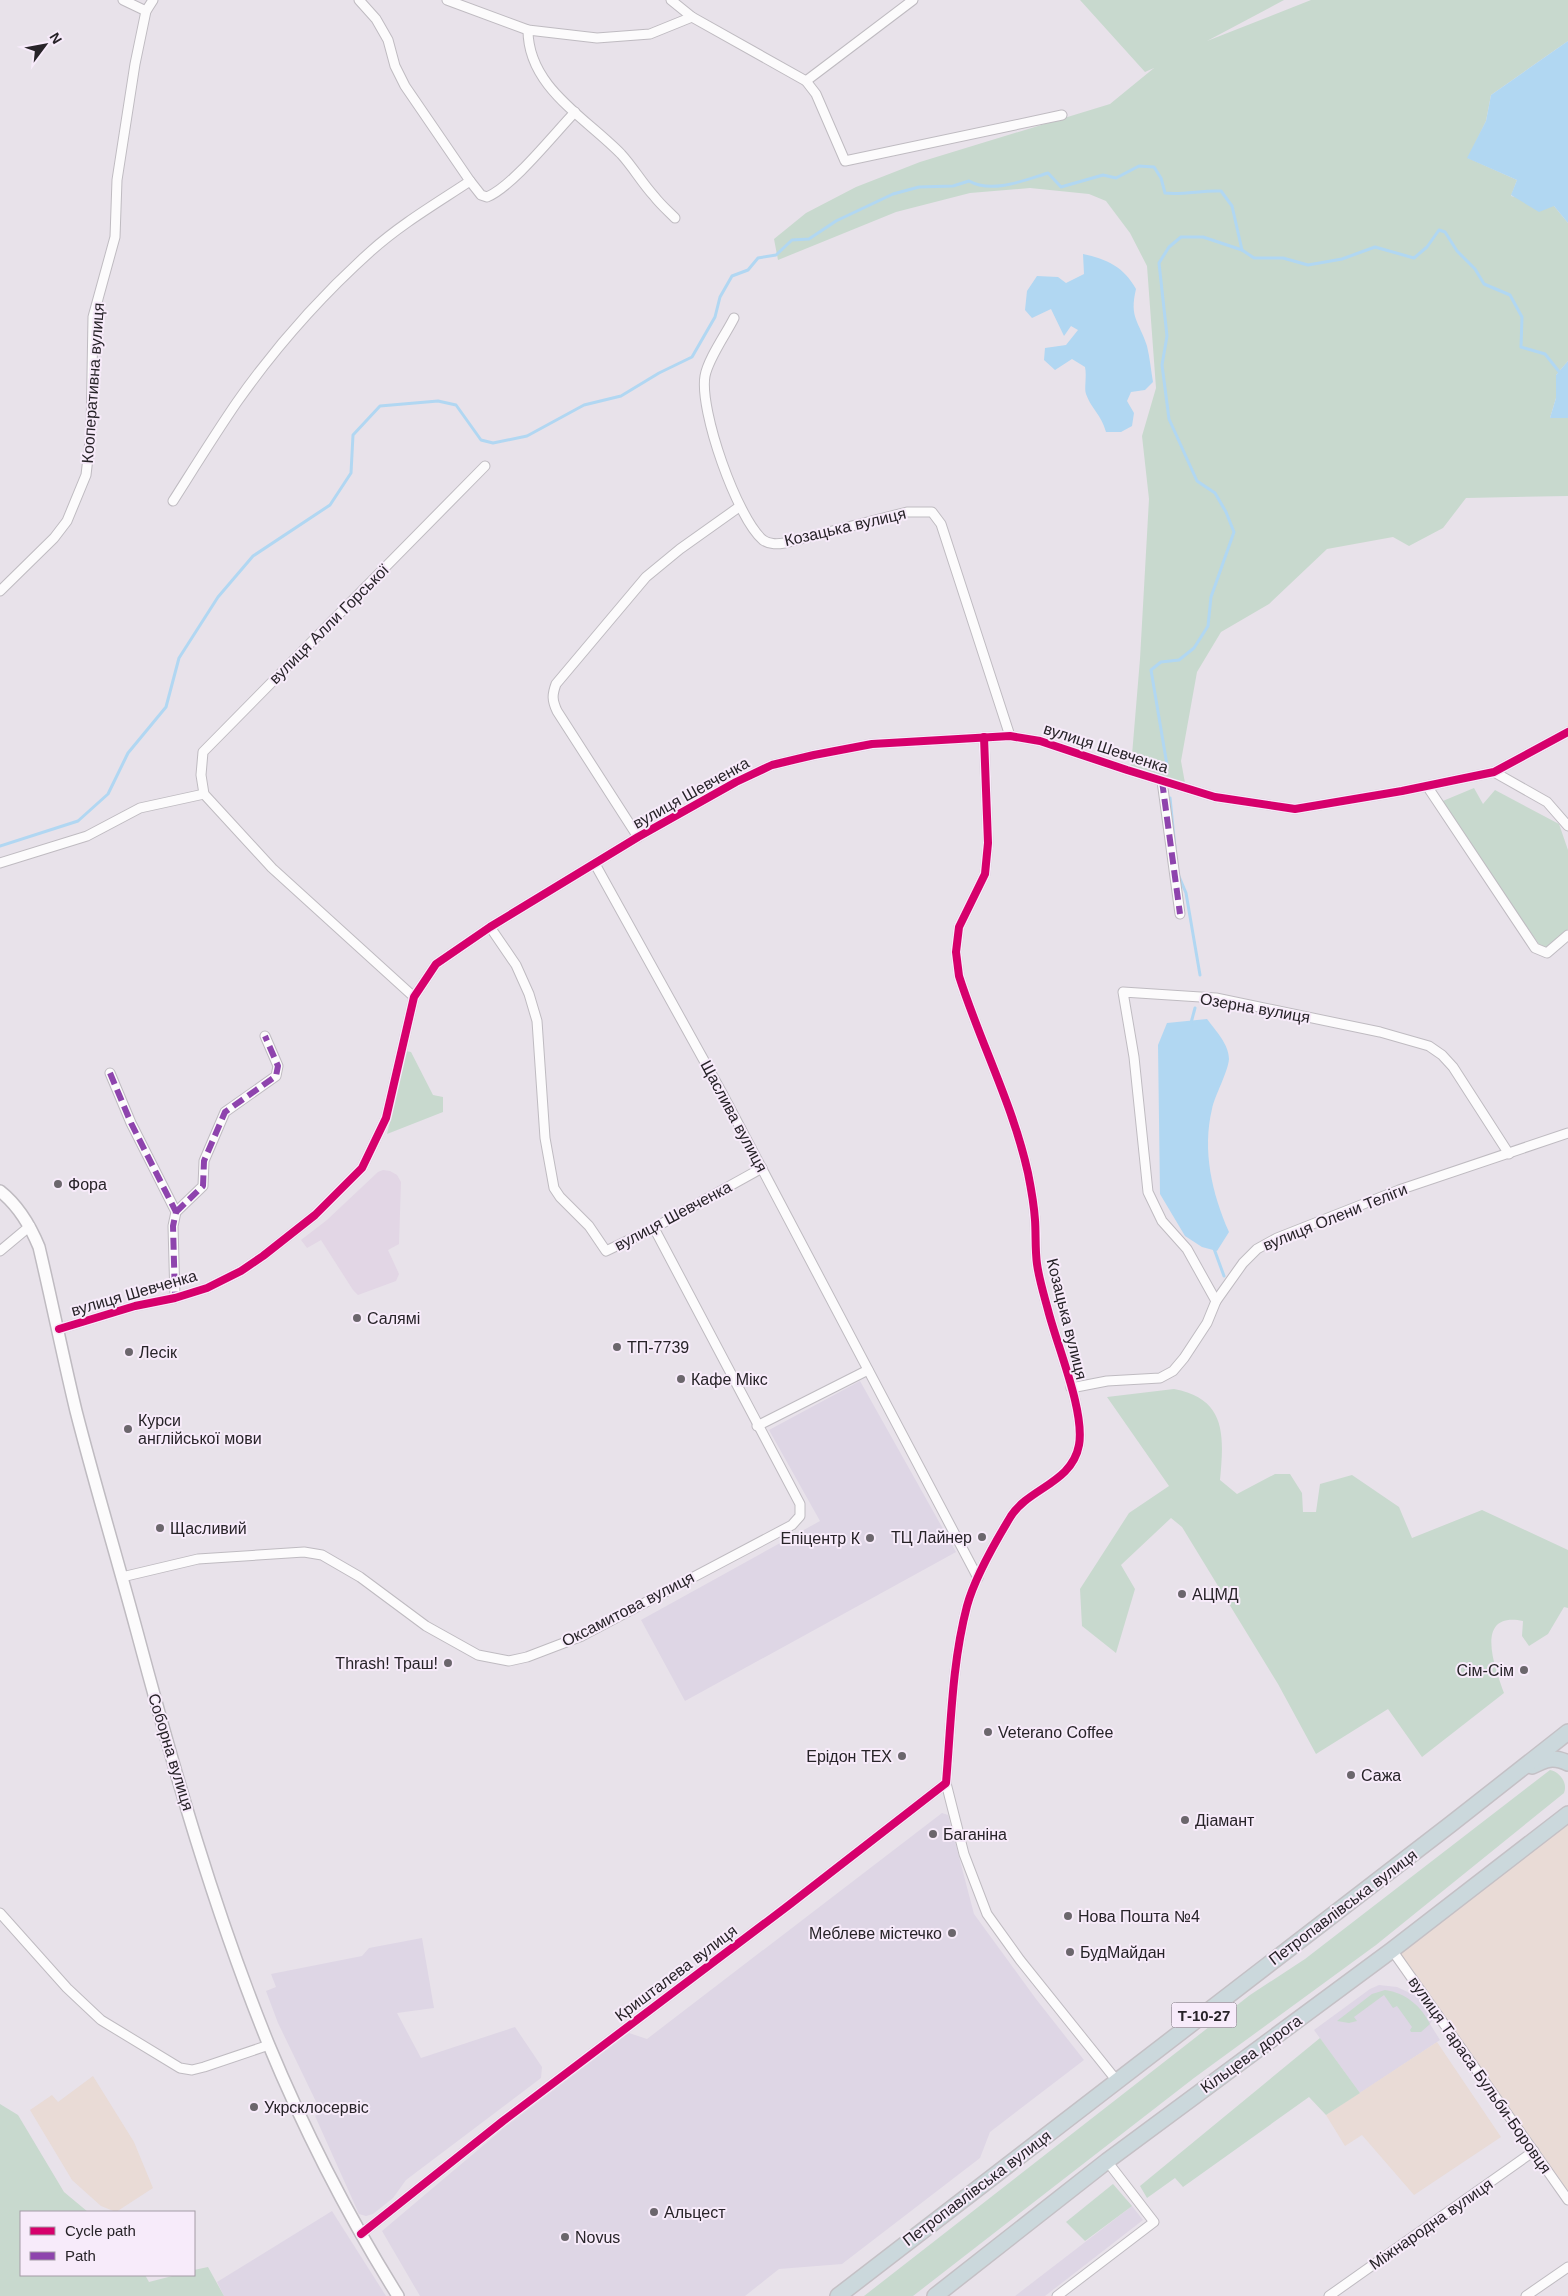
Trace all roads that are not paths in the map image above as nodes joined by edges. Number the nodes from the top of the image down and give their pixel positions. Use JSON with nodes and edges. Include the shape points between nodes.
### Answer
{"nodes":[{"id":1,"x":123,"y":0,"type":"edge"},
{"id":2,"x":152,"y":0,"type":"edge"},
{"id":3,"x":360,"y":0,"type":"edge"},
{"id":4,"x":446,"y":0,"type":"edge"},
{"id":5,"x":671,"y":0,"type":"edge"},
{"id":6,"x":913,"y":0,"type":"edge"},
{"id":7,"x":146,"y":11,"type":"junction"},
{"id":8,"x":692,"y":17,"type":"junction"},
{"id":9,"x":528,"y":30,"type":"junction"},
{"id":10,"x":806,"y":81,"type":"junction"},
{"id":11,"x":575,"y":112,"type":"junction"},
{"id":12,"x":1062,"y":115,"type":"dead end"},
{"id":13,"x":470,"y":181,"type":"junction"},
{"id":14,"x":675,"y":218,"type":"dead end"},
{"id":15,"x":734,"y":318,"type":"dead end"},
{"id":16,"x":485,"y":466,"type":"dead end"},
{"id":17,"x":173,"y":501,"type":"dead end"},
{"id":18,"x":739,"y":507,"type":"junction"},
{"id":19,"x":0,"y":591,"type":"edge"},
{"id":20,"x":1568,"y":732,"type":"edge"},
{"id":21,"x":1010,"y":736,"type":"junction"},
{"id":22,"x":984,"y":737,"type":"junction"},
{"id":23,"x":1494,"y":772,"type":"junction"},
{"id":24,"x":1162,"y":781,"type":"junction"},
{"id":25,"x":1427,"y":786,"type":"junction"},
{"id":26,"x":204,"y":794,"type":"junction"},
{"id":27,"x":1568,"y":826,"type":"edge"},
{"id":28,"x":638,"y":837,"type":"junction"},
{"id":29,"x":0,"y":863,"type":"edge"},
{"id":30,"x":595,"y":864,"type":"junction"},
{"id":31,"x":1180,"y":914,"type":"dead end"},
{"id":32,"x":490,"y":926,"type":"junction"},
{"id":33,"x":1568,"y":935,"type":"edge"},
{"id":34,"x":414,"y":997,"type":"junction"},
{"id":35,"x":265,"y":1036,"type":"dead end"},
{"id":36,"x":110,"y":1073,"type":"dead end"},
{"id":37,"x":1568,"y":1133,"type":"edge"},
{"id":38,"x":1509,"y":1154,"type":"junction"},
{"id":39,"x":762,"y":1168,"type":"junction"},
{"id":40,"x":0,"y":1191,"type":"edge"},
{"id":41,"x":176,"y":1212,"type":"junction"},
{"id":42,"x":30,"y":1226,"type":"junction"},
{"id":43,"x":654,"y":1228,"type":"junction"},
{"id":44,"x":0,"y":1251,"type":"edge"},
{"id":45,"x":175,"y":1298,"type":"junction"},
{"id":46,"x":1216,"y":1301,"type":"junction"},
{"id":47,"x":59,"y":1329,"type":"junction"},
{"id":48,"x":868,"y":1370,"type":"junction"},
{"id":49,"x":1071,"y":1388,"type":"junction"},
{"id":50,"x":757,"y":1426,"type":"junction"},
{"id":51,"x":122,"y":1577,"type":"junction"},
{"id":52,"x":978,"y":1578,"type":"junction"},
{"id":53,"x":1568,"y":1732,"type":"edge"},
{"id":54,"x":1568,"y":1763,"type":"edge"},
{"id":55,"x":1513,"y":1776,"type":"junction"},
{"id":56,"x":946,"y":1783,"type":"junction"},
{"id":57,"x":1568,"y":1806,"type":"edge"},
{"id":58,"x":1568,"y":1814,"type":"edge"},
{"id":59,"x":1554,"y":1825,"type":"junction"},
{"id":60,"x":0,"y":1913,"type":"edge"},
{"id":61,"x":1392,"y":1950,"type":"junction"},
{"id":62,"x":269,"y":2045,"type":"junction"},
{"id":63,"x":1117,"y":2081,"type":"junction"},
{"id":64,"x":1534,"y":2151,"type":"junction"},
{"id":65,"x":1107,"y":2161,"type":"junction"},
{"id":66,"x":1568,"y":2200,"type":"edge"},
{"id":67,"x":362,"y":2234,"type":"junction"},
{"id":68,"x":1568,"y":2267,"type":"edge"},
{"id":69,"x":398,"y":2296,"type":"edge"},
{"id":70,"x":838,"y":2296,"type":"edge"},
{"id":71,"x":935,"y":2296,"type":"edge"},
{"id":72,"x":1057,"y":2296,"type":"edge"},
{"id":73,"x":1329,"y":2296,"type":"edge"},
{"id":74,"x":1526,"y":2296,"type":"edge"}],
"edges":[{"from":1,"to":7,"type":"street"},
{"from":2,"to":7,"type":"street","name":"Кооперативна вулиця"},
{"from":3,"to":13,"type":"street","via":[[388,40],[405,86]]},
{"from":4,"to":9,"type":"street"},
{"from":5,"to":8,"type":"street"},
{"from":6,"to":10,"type":"street"},
{"from":7,"to":19,"type":"street","name":"Кооперативна вулиця","via":[[117,180],[115,237],[94,317],[91,432],[86,475],[67,521]]},
{"from":8,"to":9,"type":"street","via":[[650,34],[597,38]]},
{"from":8,"to":10,"type":"street"},
{"from":9,"to":11,"type":"street","via":[[528,46],[538,71]]},
{"from":10,"to":12,"type":"street","via":[[816,94],[844,161]]},
{"from":11,"to":13,"type":"street","via":[[494,194],[487,198],[481,195]]},
{"from":11,"to":14,"type":"street","via":[[621,155]]},
{"from":13,"to":17,"type":"street","via":[[396,230],[333,288],[238,401]]},
{"from":15,"to":18,"type":"street","name":"Козацька вулиця","via":[[705,376],[705,390],[716,448]]},
{"from":16,"to":26,"type":"street","name":"вулиця Алли Горської","via":[[203,752],[201,775]]},
{"from":18,"to":21,"type":"street","name":"Козацька вулиця","via":[[764,541],[773,544],[907,512],[932,512],[940,524]]},
{"from":18,"to":28,"type":"street","name":"вулиця Шевченка","via":[[646,577],[556,684],[553,693],[552,701],[557,711]]},
{"from":20,"to":23,"type":"street","name":"вулиця Шевченка"},
{"from":21,"to":22,"type":"street","name":"вулиця Шевченка"},
{"from":21,"to":24,"type":"street","name":"вулиця Шевченка","via":[[1040,741]]},
{"from":22,"to":28,"type":"street","name":"вулиця Шевченка","via":[[872,744],[772,765]]},
{"from":22,"to":49,"type":"street","name":"Козацька вулиця","via":[[988,843],[985,874],[959,927],[956,952],[959,976],[1014,1121],[1028,1174],[1035,1217],[1037,1262]]},
{"from":23,"to":25,"type":"street","name":"вулиця Шевченка"},
{"from":23,"to":27,"type":"street","via":[[1547,802]]},
{"from":24,"to":25,"type":"street","name":"вулиця Шевченка","via":[[1215,797],[1295,810]]},
{"from":24,"to":31,"type":"street"},
{"from":25,"to":33,"type":"street","via":[[1535,948],[1547,954]]},
{"from":26,"to":29,"type":"street","via":[[140,808],[87,836]]},
{"from":26,"to":34,"type":"street","via":[[272,868]]},
{"from":28,"to":30,"type":"street","name":"вулиця Шевченка"},
{"from":30,"to":32,"type":"street","name":"вулиця Шевченка"},
{"from":30,"to":39,"type":"street","name":"Щаслива вулиця"},
{"from":32,"to":34,"type":"street","name":"вулиця Шевченка","via":[[436,964]]},
{"from":32,"to":43,"type":"street","name":"вулиця Шевченка","via":[[516,965],[536,1021],[545,1138],[554,1188],[589,1226],[606,1251]]},
{"from":34,"to":45,"type":"street","name":"вулиця Шевченка","via":[[386,1118],[362,1168],[315,1214],[263,1256],[207,1288]]},
{"from":35,"to":41,"type":"street","via":[[278,1066],[276,1076],[225,1112],[204,1161],[203,1186]]},
{"from":36,"to":41,"type":"street"},
{"from":37,"to":38,"type":"street","name":"вулиця Олени Теліги"},
{"from":38,"to":46,"type":"street","name":"вулиця Олени Теліги","via":[[1399,1190],[1277,1238],[1257,1249],[1243,1263]]},
{"from":38,"to":46,"type":"street","name":"Озерна вулиця","via":[[1453,1066],[1429,1046],[1380,1032],[1216,998],[1123,992],[1134,1057],[1148,1192],[1162,1221],[1187,1249]]},
{"from":39,"to":43,"type":"street","name":"вулиця Шевченка"},
{"from":39,"to":48,"type":"street","name":"Щаслива вулиця"},
{"from":40,"to":42,"type":"main road","name":"Соборна вулиця","via":[[20,1210]]},
{"from":41,"to":45,"type":"street","via":[[173,1226]]},
{"from":42,"to":44,"type":"street"},
{"from":42,"to":47,"type":"main road","name":"Соборна вулиця","via":[[39,1247]]},
{"from":43,"to":50,"type":"street","name":"Оксамитова вулиця"},
{"from":45,"to":47,"type":"street","name":"вулиця Шевченка","via":[[135,1306]]},
{"from":46,"to":49,"type":"street","name":"вулиця Олени Теліги","via":[[1207,1323],[1173,1371],[1160,1378],[1107,1381]]},
{"from":47,"to":51,"type":"main road","name":"Соборна вулиця","via":[[77,1414]]},
{"from":48,"to":50,"type":"street"},
{"from":48,"to":52,"type":"street","name":"Щаслива вулиця"},
{"from":49,"to":52,"type":"street","name":"Козацька вулиця","via":[[1079,1423],[1078,1446],[1072,1463],[1062,1475],[1020,1506]]},
{"from":50,"to":51,"type":"street","name":"Оксамитова вулиця","via":[[800,1504],[800,1516],[792,1524],[582,1636],[527,1657],[509,1661],[478,1655],[426,1626],[343,1566],[322,1555],[304,1552],[198,1559]]},
{"from":51,"to":62,"type":"main road","name":"Соборна вулиця","via":[[183,1794]]},
{"from":52,"to":56,"type":"street","name":"Козацька вулиця","via":[[967,1604],[958,1650]]},
{"from":53,"to":55,"type":"highway","name":"Петропавлівська вулиця","number":"Т-10-27"},
{"from":54,"to":55,"type":"highway","via":[[1558,1758],[1547,1759]]},
{"from":55,"to":63,"type":"highway","name":"Петропавлівська вулиця","number":"Т-10-27"},
{"from":56,"to":63,"type":"street","via":[[964,1854],[987,1914]]},
{"from":56,"to":67,"type":"street","name":"Кришталева вулиця","via":[[503,2121]]},
{"from":57,"to":59,"type":"highway"},
{"from":58,"to":59,"type":"highway","name":"Кільцева дорога"},
{"from":59,"to":61,"type":"highway","name":"Кільцева дорога"},
{"from":60,"to":62,"type":"street","via":[[67,1988],[101,2020],[180,2068],[204,2068]]},
{"from":61,"to":64,"type":"street","name":"вулиця Тараса Бульби-Боровця"},
{"from":61,"to":65,"type":"highway","name":"Кільцева дорога"},
{"from":62,"to":67,"type":"main road","name":"Соборна вулиця","via":[[308,2132]]},
{"from":63,"to":70,"type":"highway","name":"Петропавлівська вулиця","number":"Т-10-27"},
{"from":64,"to":66,"type":"street","name":"вулиця Тараса Бульби-Боровця"},
{"from":64,"to":73,"type":"street","name":"Міжнародна вулиця"},
{"from":65,"to":71,"type":"highway","name":"Кільцева дорога"},
{"from":65,"to":72,"type":"street","via":[[1154,2222]]},
{"from":67,"to":69,"type":"main road","name":"Соборна вулиця"},
{"from":68,"to":74,"type":"street"}]}
